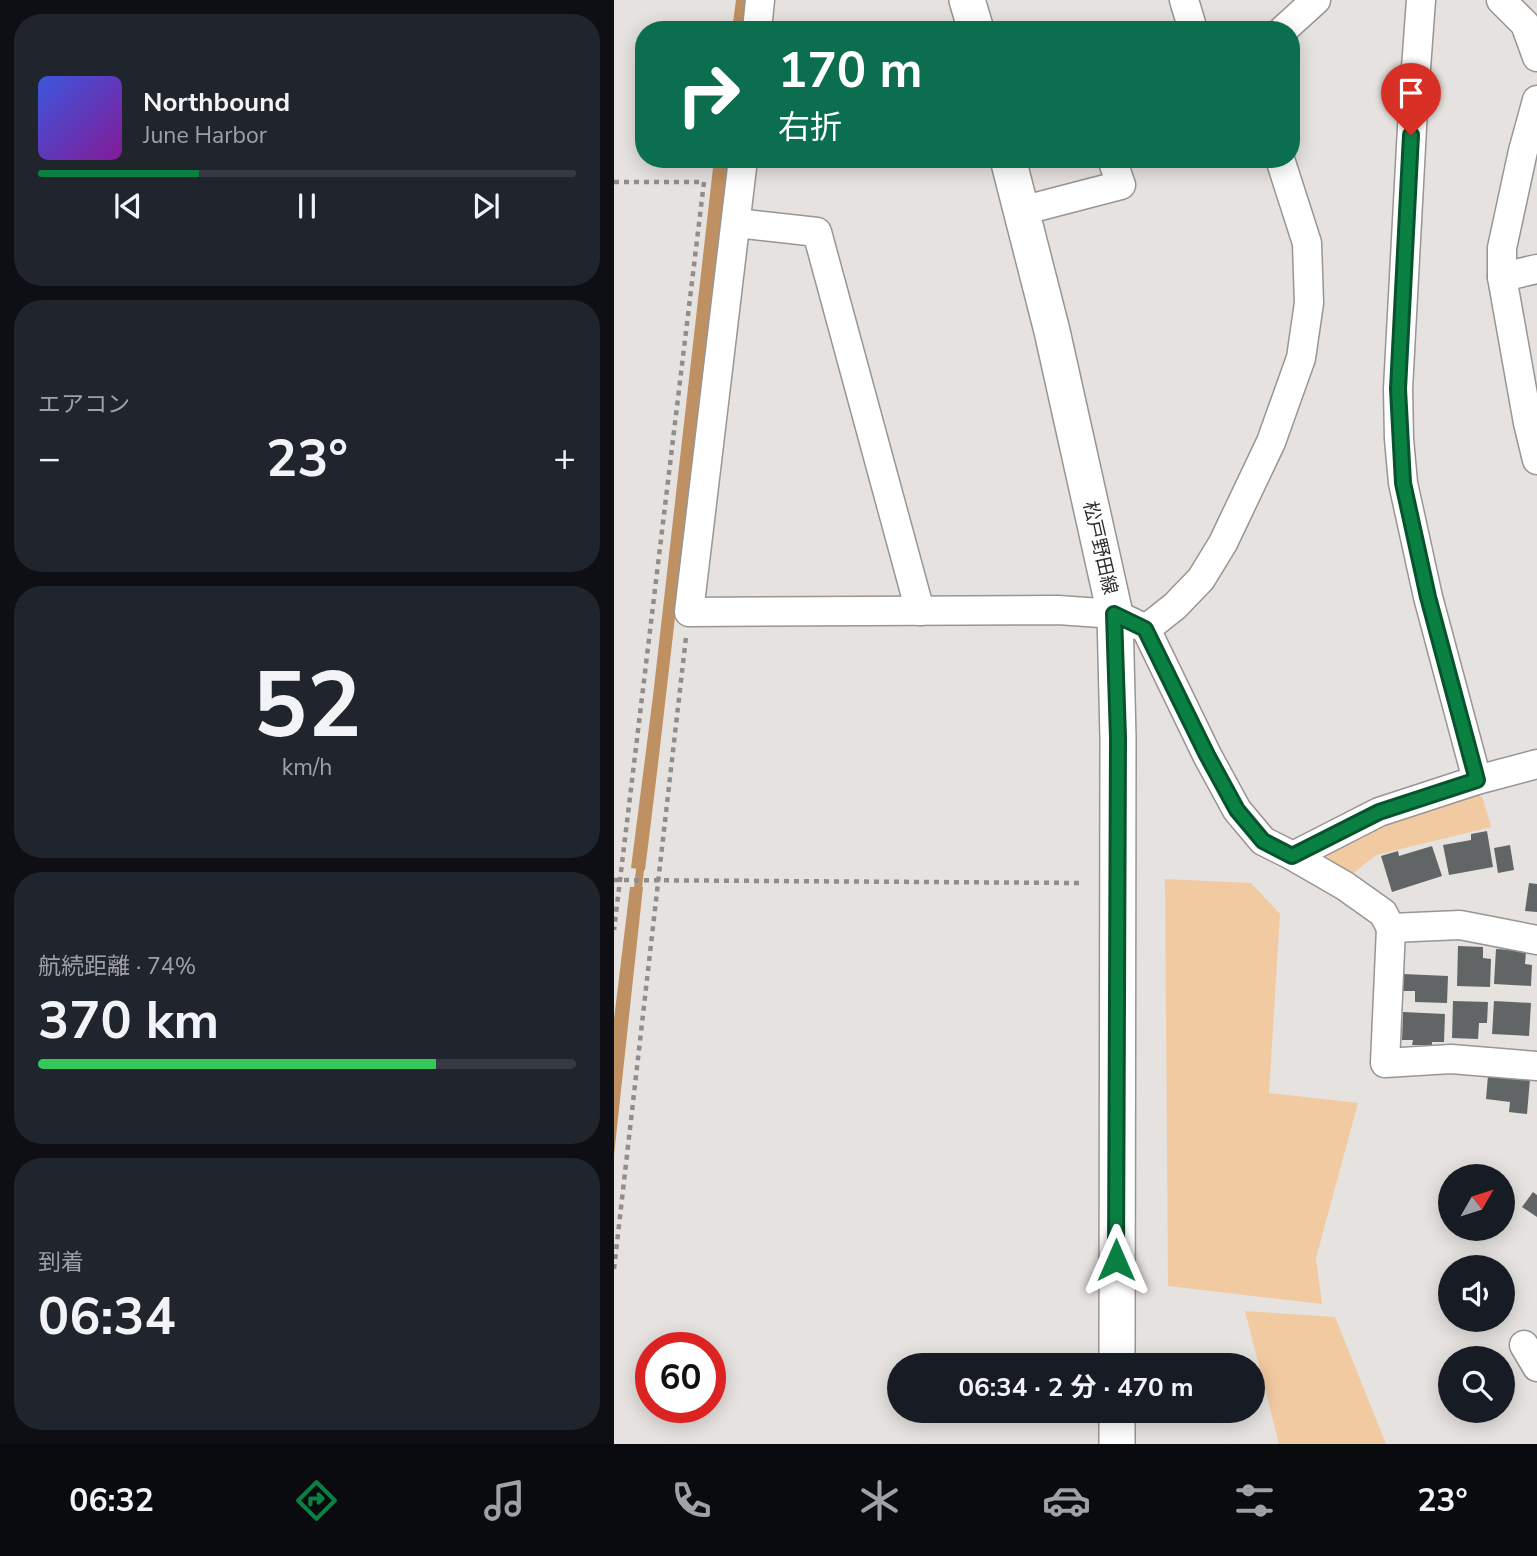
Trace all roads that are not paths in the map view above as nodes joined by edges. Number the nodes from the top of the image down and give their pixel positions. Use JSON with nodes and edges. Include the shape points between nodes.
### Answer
{"nodes":[{"id":1,"x":760,"y":0,"type":"edge"},
{"id":2,"x":967,"y":0,"type":"edge"},
{"id":3,"x":1184,"y":0,"type":"edge"},
{"id":4,"x":1316,"y":0,"type":"edge"},
{"id":5,"x":1421,"y":0,"type":"edge"},
{"id":6,"x":1501,"y":0,"type":"edge"},
{"id":7,"x":758,"y":21,"type":"edge"},
{"id":8,"x":973,"y":21,"type":"edge"},
{"id":9,"x":1190,"y":21,"type":"edge"},
{"id":10,"x":1291,"y":21,"type":"edge"},
{"id":11,"x":1537,"y":57,"type":"edge"},
{"id":12,"x":1537,"y":100,"type":"edge"},
{"id":13,"x":742,"y":168,"type":"edge"},
{"id":14,"x":1010,"y":168,"type":"edge"},
{"id":15,"x":1115,"y":168,"type":"edge"},
{"id":16,"x":1283,"y":168,"type":"edge"},
{"id":17,"x":1021,"y":211,"type":"junction"},
{"id":18,"x":736,"y":223,"type":"junction"},
{"id":19,"x":1537,"y":269,"type":"edge"},
{"id":20,"x":1502,"y":277,"type":"junction"},
{"id":21,"x":1537,"y":460,"type":"edge"},
{"id":22,"x":920,"y":611,"type":"junction"},
{"id":23,"x":1114,"y":614,"type":"junction"},
{"id":24,"x":1145,"y":629,"type":"junction"},
{"id":25,"x":1537,"y":764,"type":"edge"},
{"id":26,"x":1477,"y":780,"type":"junction"},
{"id":27,"x":1292,"y":856,"type":"junction"},
{"id":28,"x":1391,"y":928,"type":"junction"},
{"id":29,"x":1537,"y":940,"type":"edge"},
{"id":30,"x":1537,"y":1066,"type":"edge"},
{"id":31,"x":1117,"y":1353,"type":"edge"},
{"id":32,"x":1117,"y":1423,"type":"edge"},
{"id":33,"x":1117,"y":1444,"type":"edge"}],
"edges":[{"from":1,"to":7,"type":"street"},
{"from":2,"to":8,"type":"main road"},
{"from":3,"to":9,"type":"street"},
{"from":4,"to":10,"type":"street"},
{"from":5,"to":26,"type":"street","via":[[1398,389],[1399,439],[1403,483],[1428,597]]},
{"from":6,"to":11,"type":"street","via":[[1525,24]]},
{"from":12,"to":20,"type":"street","via":[[1506,223]]},
{"from":13,"to":18,"type":"street"},
{"from":14,"to":17,"type":"main road","name":"松戸野田線"},
{"from":15,"to":17,"type":"street","via":[[1121,185]]},
{"from":16,"to":24,"type":"street","via":[[1306,243],[1309,303],[1301,358],[1271,442],[1223,543],[1201,579]]},
{"from":17,"to":23,"type":"main road","name":"松戸野田線"},
{"from":18,"to":22,"type":"street","via":[[818,232]]},
{"from":18,"to":22,"type":"street","via":[[689,612]]},
{"from":19,"to":20,"type":"street"},
{"from":20,"to":21,"type":"street"},
{"from":22,"to":23,"type":"street"},
{"from":23,"to":24,"type":"street"},
{"from":23,"to":31,"type":"main road","name":"松戸野田線","via":[[1118,738]]},
{"from":24,"to":27,"type":"street","via":[[1237,810],[1263,841]]},
{"from":25,"to":26,"type":"street"},
{"from":26,"to":27,"type":"street","via":[[1379,812]]},
{"from":27,"to":28,"type":"street","via":[[1383,913]]},
{"from":28,"to":29,"type":"street","via":[[1460,925]]},
{"from":28,"to":30,"type":"street","via":[[1385,1063],[1451,1059]]},
{"from":32,"to":33,"type":"main road"}]}
